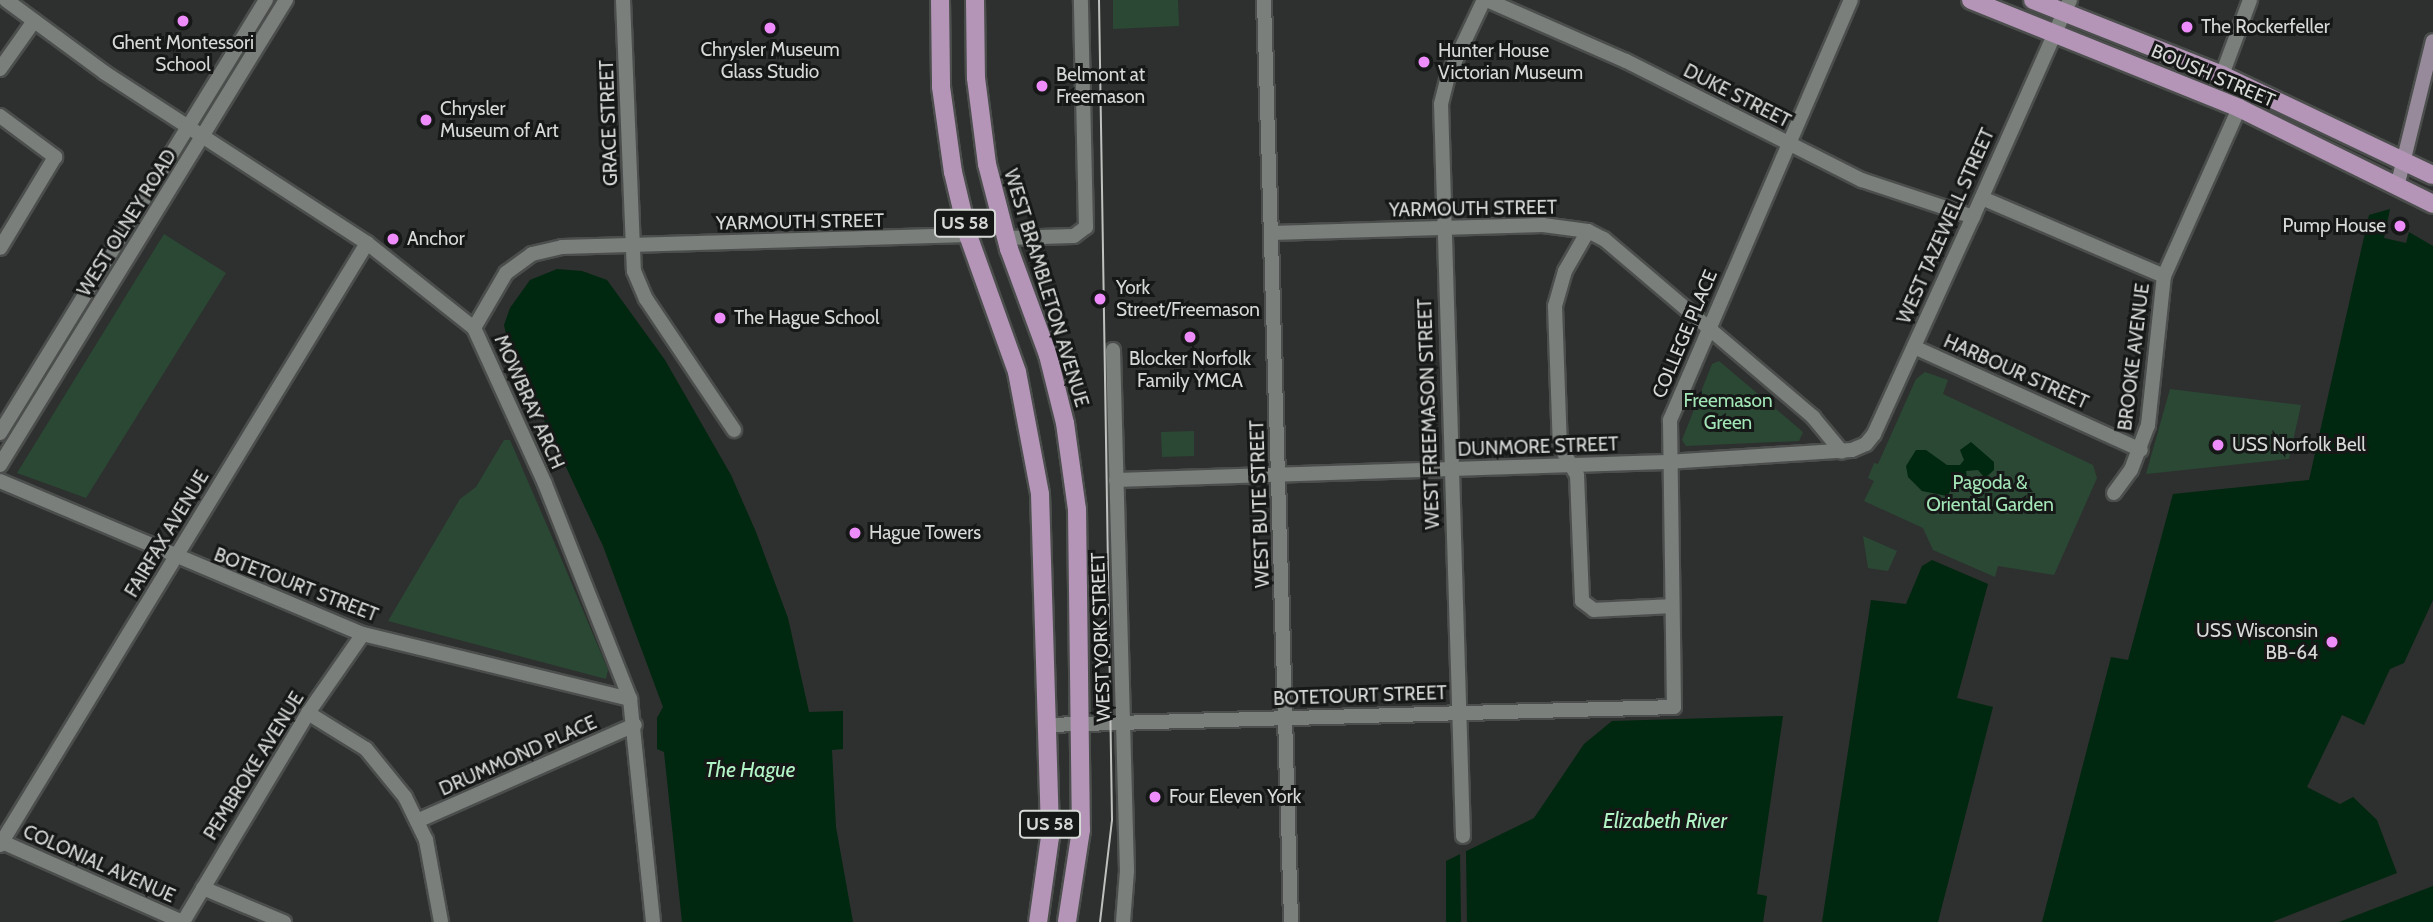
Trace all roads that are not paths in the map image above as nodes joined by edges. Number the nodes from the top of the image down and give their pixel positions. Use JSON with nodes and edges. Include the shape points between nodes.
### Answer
{"nodes":[{"id":1,"x":6,"y":0,"type":"edge"},
{"id":2,"x":266,"y":0,"type":"edge"},
{"id":3,"x":286,"y":0,"type":"edge"},
{"id":4,"x":623,"y":0,"type":"edge"},
{"id":5,"x":940,"y":0,"type":"edge"},
{"id":6,"x":975,"y":0,"type":"edge"},
{"id":7,"x":1081,"y":0,"type":"edge"},
{"id":8,"x":1264,"y":0,"type":"edge"},
{"id":9,"x":1485,"y":0,"type":"edge"},
{"id":10,"x":1851,"y":0,"type":"edge"},
{"id":11,"x":1971,"y":0,"type":"edge"},
{"id":12,"x":2033,"y":0,"type":"edge"},
{"id":13,"x":2250,"y":0,"type":"edge"},
{"id":14,"x":2067,"y":6,"type":"edge"},
{"id":15,"x":34,"y":21,"type":"junction"},
{"id":16,"x":2053,"y":34,"type":"junction"},
{"id":17,"x":2433,"y":41,"type":"edge"},
{"id":18,"x":2431,"y":58,"type":"edge"},
{"id":19,"x":0,"y":69,"type":"edge"},
{"id":20,"x":2222,"y":75,"type":"junction"},
{"id":21,"x":2239,"y":108,"type":"junction"},
{"id":22,"x":0,"y":116,"type":"edge"},
{"id":23,"x":187,"y":128,"type":"junction"},
{"id":24,"x":202,"y":137,"type":"junction"},
{"id":25,"x":1790,"y":144,"type":"junction"},
{"id":26,"x":2404,"y":160,"type":"junction"},
{"id":27,"x":2433,"y":175,"type":"edge"},
{"id":28,"x":2398,"y":183,"type":"junction"},
{"id":29,"x":1982,"y":198,"type":"junction"},
{"id":30,"x":2433,"y":204,"type":"edge"},
{"id":31,"x":1973,"y":217,"type":"junction"},
{"id":32,"x":1443,"y":227,"type":"junction"},
{"id":33,"x":1588,"y":231,"type":"junction"},
{"id":34,"x":1271,"y":233,"type":"junction"},
{"id":35,"x":968,"y":235,"type":"junction"},
{"id":36,"x":1006,"y":238,"type":"junction"},
{"id":37,"x":367,"y":243,"type":"junction"},
{"id":38,"x":632,"y":245,"type":"junction"},
{"id":39,"x":0,"y":248,"type":"edge"},
{"id":40,"x":2164,"y":276,"type":"junction"},
{"id":41,"x":1708,"y":326,"type":"junction"},
{"id":42,"x":474,"y":328,"type":"junction"},
{"id":43,"x":1914,"y":347,"type":"junction"},
{"id":44,"x":1113,"y":350,"type":"dead end"},
{"id":45,"x":734,"y":430,"type":"dead end"},
{"id":46,"x":0,"y":433,"type":"edge"},
{"id":47,"x":2141,"y":450,"type":"junction"},
{"id":48,"x":1842,"y":453,"type":"junction"},
{"id":49,"x":1667,"y":463,"type":"junction"},
{"id":50,"x":1573,"y":465,"type":"junction"},
{"id":51,"x":0,"y":466,"type":"edge"},
{"id":52,"x":1450,"y":469,"type":"junction"},
{"id":53,"x":1279,"y":473,"type":"junction"},
{"id":54,"x":1116,"y":480,"type":"junction"},
{"id":55,"x":0,"y":481,"type":"edge"},
{"id":56,"x":2114,"y":493,"type":"dead end"},
{"id":57,"x":176,"y":557,"type":"junction"},
{"id":58,"x":1672,"y":606,"type":"junction"},
{"id":59,"x":363,"y":634,"type":"junction"},
{"id":60,"x":630,"y":699,"type":"junction"},
{"id":61,"x":1674,"y":707,"type":"joint"},
{"id":62,"x":1460,"y":712,"type":"junction"},
{"id":63,"x":309,"y":713,"type":"junction"},
{"id":64,"x":1286,"y":718,"type":"junction"},
{"id":65,"x":1123,"y":723,"type":"junction"},
{"id":66,"x":1079,"y":724,"type":"junction"},
{"id":67,"x":635,"y":725,"type":"junction"},
{"id":68,"x":1047,"y":725,"type":"junction"},
{"id":69,"x":417,"y":821,"type":"junction"},
{"id":70,"x":1463,"y":836,"type":"dead end"},
{"id":71,"x":1,"y":842,"type":"edge"},
{"id":72,"x":203,"y":888,"type":"junction"},
{"id":73,"x":183,"y":922,"type":"edge"},
{"id":74,"x":284,"y":922,"type":"edge"},
{"id":75,"x":441,"y":922,"type":"edge"},
{"id":76,"x":653,"y":922,"type":"edge"},
{"id":77,"x":1038,"y":922,"type":"edge"},
{"id":78,"x":1067,"y":922,"type":"edge"},
{"id":79,"x":1123,"y":922,"type":"edge"},
{"id":80,"x":1291,"y":922,"type":"edge"}],
"edges":[{"from":1,"to":15,"type":"street","name":"MOWBRAY ARCH"},
{"from":2,"to":23,"type":"street","name":"WEST OLNEY ROAD"},
{"from":3,"to":24,"type":"street","name":"WEST OLNEY ROAD"},
{"from":4,"to":38,"type":"street","name":"GRACE STREET"},
{"from":5,"to":35,"type":"main road","number":"US 58","via":[[946,127]]},
{"from":6,"to":36,"type":"main road","name":"WEST BRAMBLETON AVENUE","number":"US 58","via":[[980,121]]},
{"from":7,"to":36,"type":"street","via":[[1087,218],[1081,233]]},
{"from":8,"to":34,"type":"street","name":"WEST BUTE STREET"},
{"from":9,"to":25,"type":"street","name":"DUKE STREET","via":[[1626,61]]},
{"from":9,"to":32,"type":"street","name":"WEST FREEMASON STREET","via":[[1448,76],[1441,104]]},
{"from":10,"to":25,"type":"street","name":"COLLEGE PLACE"},
{"from":11,"to":16,"type":"main road","name":"BOUSH STREET"},
{"from":12,"to":14,"type":"main road","name":"BOUSH STREET"},
{"from":13,"to":20,"type":"street"},
{"from":14,"to":16,"type":"street","name":"WEST TAZEWELL STREET"},
{"from":14,"to":20,"type":"main road","name":"BOUSH STREET"},
{"from":15,"to":19,"type":"street"},
{"from":15,"to":23,"type":"street","name":"MOWBRAY ARCH"},
{"from":16,"to":21,"type":"main road","name":"BOUSH STREET"},
{"from":16,"to":29,"type":"street","name":"WEST TAZEWELL STREET"},
{"from":17,"to":18,"type":"main road"},
{"from":18,"to":26,"type":"main road"},
{"from":20,"to":26,"type":"main road","name":"BOUSH STREET"},
{"from":21,"to":28,"type":"main road","name":"BOUSH STREET"},
{"from":21,"to":40,"type":"street","name":"BROOKE AVENUE"},
{"from":22,"to":39,"type":"street","via":[[55,157]]},
{"from":23,"to":24,"type":"street","name":"MOWBRAY ARCH"},
{"from":23,"to":46,"type":"street","name":"WEST OLNEY ROAD"},
{"from":24,"to":37,"type":"street","name":"MOWBRAY ARCH"},
{"from":24,"to":51,"type":"street","name":"WEST OLNEY ROAD"},
{"from":25,"to":31,"type":"street","name":"DUKE STREET","via":[[1862,180]]},
{"from":25,"to":41,"type":"street","name":"COLLEGE PLACE"},
{"from":26,"to":27,"type":"main road","name":"BOUSH STREET"},
{"from":26,"to":28,"type":"main road"},
{"from":28,"to":30,"type":"main road","name":"BOUSH STREET"},
{"from":29,"to":31,"type":"street","name":"WEST TAZEWELL STREET"},
{"from":29,"to":40,"type":"street"},
{"from":31,"to":43,"type":"street","name":"WEST TAZEWELL STREET"},
{"from":32,"to":33,"type":"street","name":"YARMOUTH STREET","via":[[1543,225]]},
{"from":32,"to":34,"type":"street","name":"YARMOUTH STREET"},
{"from":32,"to":52,"type":"street","name":"WEST FREEMASON STREET"},
{"from":33,"to":41,"type":"street","name":"YARMOUTH STREET","via":[[1604,239]]},
{"from":33,"to":50,"type":"street","via":[[1565,271],[1555,306],[1560,446]]},
{"from":34,"to":53,"type":"street","name":"WEST BUTE STREET"},
{"from":35,"to":38,"type":"street","name":"YARMOUTH STREET"},
{"from":35,"to":68,"type":"main road","number":"US 58","via":[[1017,372],[1037,468],[1044,537]]},
{"from":36,"to":66,"type":"main road","name":"WEST BRAMBLETON AVENUE","number":"US 58","via":[[1048,355],[1072,463],[1079,545]]},
{"from":37,"to":42,"type":"street","name":"MOWBRAY ARCH"},
{"from":37,"to":57,"type":"street","name":"FAIRFAX AVENUE"},
{"from":38,"to":42,"type":"street","name":"YARMOUTH STREET","via":[[562,247],[531,254],[506,273]]},
{"from":38,"to":45,"type":"street","name":"GRACE STREET","via":[[634,271],[646,299]]},
{"from":40,"to":47,"type":"street","name":"BROOKE AVENUE","via":[[2152,400]]},
{"from":41,"to":48,"type":"street","name":"YARMOUTH STREET","via":[[1827,429]]},
{"from":41,"to":49,"type":"street","name":"COLLEGE PLACE","via":[[1670,420]]},
{"from":42,"to":60,"type":"street","name":"MOWBRAY ARCH","via":[[545,484]]},
{"from":43,"to":47,"type":"street","name":"HARBOUR STREET"},
{"from":43,"to":48,"type":"street","name":"WEST TAZEWELL STREET","via":[[1874,434],[1866,444]]},
{"from":44,"to":54,"type":"street","name":"WEST YORK STREET"},
{"from":47,"to":56,"type":"street","name":"BROOKE AVENUE"},
{"from":48,"to":49,"type":"street","name":"DUNMORE STREET"},
{"from":49,"to":50,"type":"street","name":"DUNMORE STREET"},
{"from":49,"to":58,"type":"street","name":"COLLEGE PLACE"},
{"from":50,"to":52,"type":"street","name":"DUNMORE STREET"},
{"from":50,"to":58,"type":"street","via":[[1585,606],[1594,610]]},
{"from":52,"to":53,"type":"street","name":"DUNMORE STREET"},
{"from":52,"to":62,"type":"street","name":"WEST FREEMASON STREET"},
{"from":53,"to":54,"type":"street","name":"DUNMORE STREET"},
{"from":53,"to":64,"type":"street","name":"WEST BUTE STREET"},
{"from":54,"to":65,"type":"street","name":"WEST YORK STREET"},
{"from":55,"to":57,"type":"street","name":"BOTETOURT STREET"},
{"from":57,"to":59,"type":"street","name":"BOTETOURT STREET"},
{"from":57,"to":71,"type":"street","name":"FAIRFAX AVENUE"},
{"from":58,"to":61,"type":"street","name":"COLLEGE PLACE"},
{"from":59,"to":60,"type":"street","name":"BOTETOURT STREET"},
{"from":59,"to":63,"type":"street","name":"PEMBROKE AVENUE"},
{"from":60,"to":67,"type":"street","name":"MOWBRAY ARCH"},
{"from":61,"to":62,"type":"street","name":"BOTETOURT STREET"},
{"from":62,"to":64,"type":"street","name":"BOTETOURT STREET"},
{"from":62,"to":70,"type":"street","name":"WEST FREEMASON STREET"},
{"from":63,"to":69,"type":"street","via":[[366,749],[405,797]]},
{"from":63,"to":72,"type":"street","name":"PEMBROKE AVENUE"},
{"from":64,"to":65,"type":"street","name":"BOTETOURT STREET"},
{"from":64,"to":80,"type":"street","name":"WEST BUTE STREET"},
{"from":65,"to":66,"type":"street","name":"BOTETOURT STREET"},
{"from":65,"to":79,"type":"street","name":"WEST YORK STREET","via":[[1127,871]]},
{"from":66,"to":68,"type":"street","name":"BOTETOURT STREET"},
{"from":66,"to":78,"type":"main road","name":"WEST BRAMBLETON AVENUE","number":"US 58","via":[[1081,847]]},
{"from":67,"to":69,"type":"street","name":"DRUMMOND PLACE"},
{"from":67,"to":76,"type":"street","name":"MOWBRAY ARCH"},
{"from":68,"to":77,"type":"main road","number":"US 58","via":[[1049,850]]},
{"from":69,"to":75,"type":"street","via":[[432,864]]},
{"from":71,"to":73,"type":"street","name":"COLONIAL AVENUE"},
{"from":72,"to":73,"type":"street","name":"PEMBROKE AVENUE"},
{"from":72,"to":74,"type":"street"}]}
